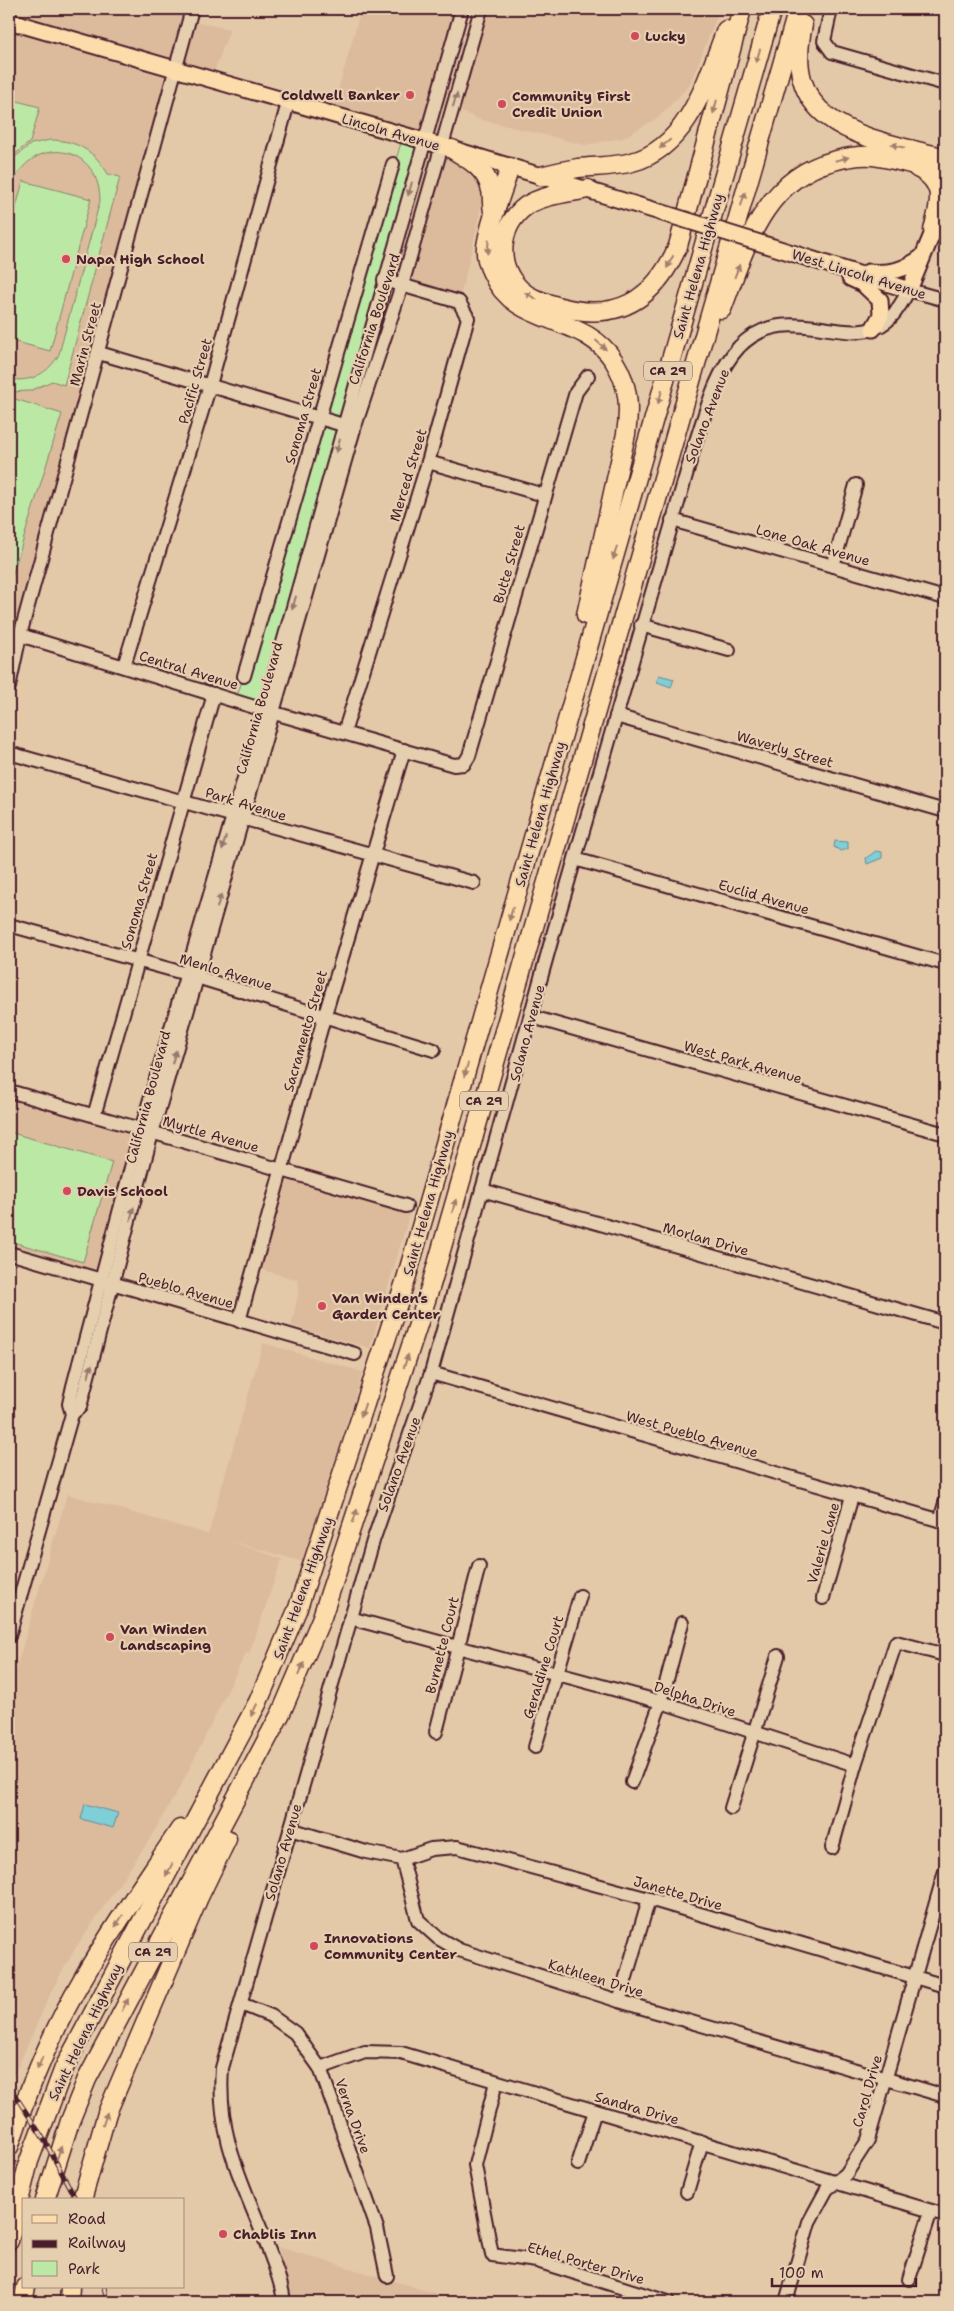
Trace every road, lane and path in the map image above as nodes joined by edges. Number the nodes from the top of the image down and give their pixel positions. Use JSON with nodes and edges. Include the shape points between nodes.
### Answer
{"nodes":[{"id":1,"x":192,"y":9,"type":"edge"},
{"id":2,"x":462,"y":9,"type":"edge"},
{"id":3,"x":481,"y":9,"type":"edge"},
{"id":4,"x":734,"y":9,"type":"edge"},
{"id":5,"x":742,"y":9,"type":"edge"},
{"id":6,"x":772,"y":9,"type":"edge"},
{"id":7,"x":798,"y":9,"type":"edge"},
{"id":8,"x":807,"y":9,"type":"edge"},
{"id":9,"x":831,"y":9,"type":"edge"},
{"id":10,"x":9,"y":21,"type":"edge"},
{"id":11,"x":175,"y":70,"type":"junction"},
{"id":12,"x":945,"y":84,"type":"edge"},
{"id":13,"x":288,"y":103,"type":"junction"},
{"id":14,"x":424,"y":142,"type":"junction"},
{"id":15,"x":446,"y":148,"type":"junction"},
{"id":16,"x":945,"y":158,"type":"edge"},
{"id":17,"x":906,"y":163,"type":"junction"},
{"id":18,"x":393,"y":164,"type":"dead end"},
{"id":19,"x":510,"y":167,"type":"junction"},
{"id":20,"x":945,"y":173,"type":"edge"},
{"id":21,"x":541,"y":176,"type":"junction"},
{"id":22,"x":588,"y":190,"type":"junction"},
{"id":23,"x":945,"y":200,"type":"edge"},
{"id":24,"x":494,"y":217,"type":"junction"},
{"id":25,"x":933,"y":230,"type":"junction"},
{"id":26,"x":773,"y":247,"type":"joint"},
{"id":27,"x":801,"y":256,"type":"junction"},
{"id":28,"x":922,"y":257,"type":"junction"},
{"id":29,"x":850,"y":271,"type":"junction"},
{"id":30,"x":384,"y":280,"type":"junction"},
{"id":31,"x":402,"y":285,"type":"junction"},
{"id":32,"x":909,"y":290,"type":"junction"},
{"id":33,"x":945,"y":300,"type":"edge"},
{"id":34,"x":873,"y":329,"type":"junction"},
{"id":35,"x":98,"y":353,"type":"junction"},
{"id":36,"x":588,"y":376,"type":"dead end"},
{"id":37,"x":210,"y":385,"type":"junction"},
{"id":38,"x":318,"y":417,"type":"junction"},
{"id":39,"x":349,"y":427,"type":"junction"},
{"id":40,"x":428,"y":462,"type":"junction"},
{"id":41,"x":662,"y":482,"type":"junction"},
{"id":42,"x":856,"y":485,"type":"dead end"},
{"id":43,"x":544,"y":495,"type":"junction"},
{"id":44,"x":672,"y":520,"type":"junction"},
{"id":45,"x":833,"y":566,"type":"junction"},
{"id":46,"x":945,"y":598,"type":"edge"},
{"id":47,"x":642,"y":625,"type":"junction"},
{"id":48,"x":20,"y":635,"type":"junction"},
{"id":49,"x":729,"y":650,"type":"dead end"},
{"id":50,"x":124,"y":666,"type":"junction"},
{"id":51,"x":244,"y":676,"type":"dead end"},
{"id":52,"x":9,"y":687,"type":"edge"},
{"id":53,"x":214,"y":694,"type":"junction"},
{"id":54,"x":269,"y":711,"type":"junction"},
{"id":55,"x":616,"y":716,"type":"junction"},
{"id":56,"x":344,"y":733,"type":"junction"},
{"id":57,"x":564,"y":733,"type":"junction"},
{"id":58,"x":404,"y":750,"type":"junction"},
{"id":59,"x":9,"y":753,"type":"edge"},
{"id":60,"x":464,"y":764,"type":"joint"},
{"id":61,"x":183,"y":800,"type":"junction"},
{"id":62,"x":945,"y":811,"type":"edge"},
{"id":63,"x":237,"y":817,"type":"junction"},
{"id":64,"x":373,"y":856,"type":"junction"},
{"id":65,"x":575,"y":859,"type":"junction"},
{"id":66,"x":474,"y":883,"type":"dead end"},
{"id":67,"x":9,"y":925,"type":"edge"},
{"id":68,"x":138,"y":962,"type":"junction"},
{"id":69,"x":945,"y":964,"type":"edge"},
{"id":70,"x":192,"y":976,"type":"junction"},
{"id":71,"x":532,"y":1017,"type":"junction"},
{"id":72,"x":324,"y":1018,"type":"junction"},
{"id":73,"x":434,"y":1050,"type":"dead end"},
{"id":74,"x":9,"y":1091,"type":"edge"},
{"id":75,"x":94,"y":1116,"type":"junction"},
{"id":76,"x":147,"y":1131,"type":"junction"},
{"id":77,"x":945,"y":1134,"type":"edge"},
{"id":78,"x":281,"y":1171,"type":"junction"},
{"id":79,"x":482,"y":1190,"type":"junction"},
{"id":80,"x":406,"y":1206,"type":"dead end"},
{"id":81,"x":9,"y":1253,"type":"edge"},
{"id":82,"x":108,"y":1283,"type":"junction"},
{"id":83,"x":239,"y":1321,"type":"junction"},
{"id":84,"x":945,"y":1323,"type":"edge"},
{"id":85,"x":355,"y":1354,"type":"dead end"},
{"id":86,"x":431,"y":1374,"type":"junction"},
{"id":87,"x":852,"y":1496,"type":"junction"},
{"id":88,"x":945,"y":1503,"type":"edge"},
{"id":89,"x":943,"y":1522,"type":"edge"},
{"id":90,"x":479,"y":1566,"type":"dead end"},
{"id":91,"x":580,"y":1596,"type":"dead end"},
{"id":92,"x":824,"y":1598,"type":"dead end"},
{"id":93,"x":350,"y":1618,"type":"junction"},
{"id":94,"x":682,"y":1624,"type":"dead end"},
{"id":95,"x":9,"y":1636,"type":"edge"},
{"id":96,"x":456,"y":1648,"type":"junction"},
{"id":97,"x":945,"y":1655,"type":"edge"},
{"id":98,"x":778,"y":1656,"type":"dead end"},
{"id":99,"x":556,"y":1673,"type":"junction"},
{"id":100,"x":661,"y":1702,"type":"junction"},
{"id":101,"x":281,"y":1713,"type":"junction"},
{"id":102,"x":436,"y":1732,"type":"dead end"},
{"id":103,"x":755,"y":1734,"type":"junction"},
{"id":104,"x":535,"y":1747,"type":"dead end"},
{"id":105,"x":234,"y":1750,"type":"junction"},
{"id":106,"x":855,"y":1765,"type":"junction"},
{"id":107,"x":632,"y":1782,"type":"dead end"},
{"id":108,"x":732,"y":1808,"type":"dead end"},
{"id":109,"x":290,"y":1829,"type":"junction"},
{"id":110,"x":832,"y":1848,"type":"dead end"},
{"id":111,"x":402,"y":1860,"type":"junction"},
{"id":112,"x":945,"y":1871,"type":"edge"},
{"id":113,"x":649,"y":1900,"type":"junction"},
{"id":114,"x":914,"y":1977,"type":"junction"},
{"id":115,"x":945,"y":1986,"type":"edge"},
{"id":116,"x":620,"y":2001,"type":"junction"},
{"id":117,"x":241,"y":2004,"type":"junction"},
{"id":118,"x":320,"y":2068,"type":"junction"},
{"id":119,"x":886,"y":2080,"type":"junction"},
{"id":120,"x":496,"y":2082,"type":"junction"},
{"id":121,"x":945,"y":2096,"type":"edge"},
{"id":122,"x":595,"y":2111,"type":"junction"},
{"id":123,"x":702,"y":2142,"type":"junction"},
{"id":124,"x":9,"y":2147,"type":"edge"},
{"id":125,"x":578,"y":2164,"type":"dead end"},
{"id":126,"x":836,"y":2182,"type":"junction"},
{"id":127,"x":688,"y":2192,"type":"dead end"},
{"id":128,"x":45,"y":2198,"type":"edge"},
{"id":129,"x":83,"y":2198,"type":"edge"},
{"id":130,"x":931,"y":2211,"type":"junction"},
{"id":131,"x":945,"y":2215,"type":"edge"},
{"id":132,"x":9,"y":2241,"type":"edge"},
{"id":133,"x":387,"y":2276,"type":"dead end"},
{"id":134,"x":909,"y":2279,"type":"dead end"},
{"id":135,"x":26,"y":2288,"type":"edge"},
{"id":136,"x":70,"y":2288,"type":"edge"},
{"id":137,"x":23,"y":2302,"type":"edge"},
{"id":138,"x":69,"y":2302,"type":"edge"},
{"id":139,"x":284,"y":2302,"type":"edge"},
{"id":140,"x":668,"y":2302,"type":"edge"},
{"id":141,"x":786,"y":2302,"type":"edge"}],
"edges":[{"from":1,"to":11,"type":"street","name":"Marin Street"},
{"from":2,"to":14,"type":"street","name":"California Boulevard"},
{"from":15,"to":3,"type":"street","name":"California Boulevard","one_way":true},
{"from":4,"to":21,"type":"highway","one_way":true,"via":[[701,94],[672,138],[655,152],[633,162]]},
{"from":5,"to":22,"type":"highway","one_way":true,"via":[[678,246],[657,284],[621,309],[598,313],[573,311],[536,300],[520,289],[508,274],[503,255],[504,237],[513,220],[527,206],[545,198]]},
{"from":6,"to":57,"type":"highway","name":"Saint Helena Highway","number":"CA 29","one_way":true},
{"from":41,"to":7,"type":"highway","name":"Saint Helena Highway","number":"CA 29","one_way":true},
{"from":16,"to":8,"type":"highway","one_way":true,"via":[[856,135],[836,125],[820,111],[808,94],[801,72],[799,51]]},
{"from":9,"to":12,"type":"street","via":[[824,41],[832,52]]},
{"from":10,"to":11,"type":"main road","name":"Lincoln Avenue"},
{"from":11,"to":13,"type":"main road","name":"Lincoln Avenue"},
{"from":11,"to":35,"type":"street","name":"Marin Street"},
{"from":13,"to":14,"type":"main road","name":"Lincoln Avenue"},
{"from":13,"to":37,"type":"street","name":"Pacific Street"},
{"from":14,"to":15,"type":"main road","name":"Lincoln Avenue"},
{"from":14,"to":30,"type":"street","name":"California Boulevard","one_way":true},
{"from":15,"to":19,"type":"main road","name":"Lincoln Avenue"},
{"from":15,"to":24,"type":"highway","via":[[475,164],[486,176],[491,188]]},
{"from":15,"to":31,"type":"street","name":"California Boulevard"},
{"from":17,"to":20,"type":"highway"},
{"from":17,"to":25,"type":"highway","via":[[929,174],[938,190],[939,204]]},
{"from":41,"to":17,"type":"highway","one_way":true,"via":[[696,377],[745,248],[767,206],[783,188],[824,163],[849,157],[878,156]]},
{"from":18,"to":38,"type":"street","name":"Sonoma Street"},
{"from":19,"to":21,"type":"main road","name":"Lincoln Avenue"},
{"from":19,"to":24,"type":"highway"},
{"from":21,"to":22,"type":"main road","name":"Lincoln Avenue"},
{"from":22,"to":26,"type":"main road","name":"Lincoln Avenue","bridge":true},
{"from":23,"to":25,"type":"main road","name":"Solano Avenue"},
{"from":24,"to":57,"type":"highway","one_way":true,"via":[[486,248],[488,264],[497,285],[511,302],[531,313],[589,335],[606,349],[627,389],[629,412],[626,434]]},
{"from":25,"to":28,"type":"main road","name":"Solano Avenue"},
{"from":26,"to":27,"type":"main road","name":"West Lincoln Avenue"},
{"from":27,"to":29,"type":"main road","name":"West Lincoln Avenue"},
{"from":27,"to":34,"type":"main road","via":[[863,284],[874,293],[882,308]]},
{"from":28,"to":29,"type":"main road","via":[[909,267],[896,271]]},
{"from":28,"to":32,"type":"main road","name":"Solano Avenue"},
{"from":29,"to":32,"type":"main road","name":"West Lincoln Avenue"},
{"from":30,"to":31,"type":"street","name":"Merced Street"},
{"from":30,"to":39,"type":"street","name":"California Boulevard"},
{"from":31,"to":39,"type":"street","name":"California Boulevard"},
{"from":31,"to":40,"type":"street","name":"Merced Street","via":[[460,302],[468,318]]},
{"from":32,"to":33,"type":"street","name":"West Lincoln Avenue"},
{"from":32,"to":34,"type":"street","name":"Solano Avenue","via":[[887,321]]},
{"from":34,"to":44,"type":"street","name":"Solano Avenue","via":[[855,333],[799,324],[777,326],[740,346],[717,381]]},
{"from":35,"to":37,"type":"street"},
{"from":35,"to":48,"type":"street","name":"Marin Street"},
{"from":36,"to":43,"type":"street","name":"Butte Street","via":[[576,392]]},
{"from":37,"to":38,"type":"street"},
{"from":37,"to":50,"type":"street","name":"Pacific Street"},
{"from":38,"to":39,"type":"street"},
{"from":38,"to":51,"type":"street","name":"Sonoma Street"},
{"from":39,"to":54,"type":"street","name":"California Boulevard"},
{"from":40,"to":43,"type":"street"},
{"from":40,"to":56,"type":"street","name":"Merced Street"},
{"from":101,"to":41,"type":"highway","name":"Saint Helena Highway","number":"CA 29","one_way":true,"via":[[327,1600],[431,1285]]},
{"from":42,"to":45,"type":"street"},
{"from":43,"to":60,"type":"street","name":"Butte Street","via":[[469,756]]},
{"from":44,"to":45,"type":"street","name":"Lone Oak Avenue"},
{"from":44,"to":47,"type":"street","name":"Solano Avenue"},
{"from":45,"to":46,"type":"street","name":"Lone Oak Avenue"},
{"from":47,"to":49,"type":"street"},
{"from":47,"to":55,"type":"street","name":"Solano Avenue"},
{"from":48,"to":50,"type":"street","name":"Central Avenue"},
{"from":48,"to":52,"type":"street","name":"Marin Street"},
{"from":50,"to":53,"type":"street","name":"Central Avenue"},
{"from":53,"to":54,"type":"street","name":"Central Avenue"},
{"from":53,"to":61,"type":"street","name":"Sonoma Street"},
{"from":54,"to":56,"type":"street","name":"Central Avenue"},
{"from":54,"to":63,"type":"street","name":"California Boulevard"},
{"from":55,"to":62,"type":"street","name":"Waverly Street"},
{"from":55,"to":65,"type":"street","name":"Solano Avenue"},
{"from":56,"to":58,"type":"street","name":"Central Avenue"},
{"from":57,"to":105,"type":"highway","name":"Saint Helena Highway","number":"CA 29","one_way":true,"via":[[406,1279],[298,1608],[280,1655]]},
{"from":58,"to":60,"type":"street","name":"Central Avenue","via":[[454,765]]},
{"from":58,"to":64,"type":"street","name":"Sacramento Street"},
{"from":59,"to":61,"type":"street","name":"Park Avenue"},
{"from":61,"to":63,"type":"street","name":"Park Avenue"},
{"from":61,"to":68,"type":"street","name":"Sonoma Street"},
{"from":63,"to":64,"type":"street","name":"Park Avenue"},
{"from":63,"to":70,"type":"street","name":"California Boulevard"},
{"from":64,"to":66,"type":"street","name":"Park Avenue"},
{"from":64,"to":72,"type":"street","name":"Sacramento Street"},
{"from":65,"to":69,"type":"street","name":"Euclid Avenue"},
{"from":65,"to":71,"type":"street","name":"Solano Avenue"},
{"from":67,"to":68,"type":"street","name":"Menlo Avenue"},
{"from":68,"to":70,"type":"street","name":"Menlo Avenue"},
{"from":68,"to":75,"type":"street","name":"Sonoma Street"},
{"from":70,"to":72,"type":"street","name":"Menlo Avenue"},
{"from":70,"to":76,"type":"street","name":"California Boulevard"},
{"from":71,"to":77,"type":"street","name":"West Park Avenue"},
{"from":71,"to":79,"type":"street","name":"Solano Avenue"},
{"from":72,"to":73,"type":"street","name":"Menlo Avenue"},
{"from":72,"to":78,"type":"street","name":"Sacramento Street"},
{"from":74,"to":75,"type":"street","name":"Myrtle Avenue"},
{"from":75,"to":76,"type":"street","name":"Myrtle Avenue"},
{"from":76,"to":78,"type":"street","name":"Myrtle Avenue"},
{"from":76,"to":82,"type":"street","name":"California Boulevard"},
{"from":78,"to":80,"type":"street","name":"Myrtle Avenue"},
{"from":78,"to":83,"type":"street","name":"Sacramento Street"},
{"from":79,"to":84,"type":"street","name":"Morlan Drive"},
{"from":79,"to":86,"type":"street","name":"Solano Avenue"},
{"from":81,"to":82,"type":"street","name":"Pueblo Avenue"},
{"from":82,"to":83,"type":"street","name":"Pueblo Avenue"},
{"from":82,"to":95,"type":"street","name":"California Boulevard","via":[[73,1386],[69,1404],[72,1414]]},
{"from":83,"to":85,"type":"street","name":"Pueblo Avenue"},
{"from":86,"to":87,"type":"street","name":"West Pueblo Avenue"},
{"from":86,"to":93,"type":"street","name":"Solano Avenue"},
{"from":87,"to":89,"type":"street","name":"West Pueblo Avenue"},
{"from":87,"to":92,"type":"street","name":"Valerie Lane"},
{"from":88,"to":89,"type":"street"},
{"from":90,"to":96,"type":"street","name":"Burnette Court"},
{"from":91,"to":99,"type":"street","name":"Geraldine Court"},
{"from":93,"to":96,"type":"street","name":"Delpha Drive"},
{"from":93,"to":109,"type":"street","name":"Solano Avenue"},
{"from":94,"to":100,"type":"street"},
{"from":96,"to":99,"type":"street","name":"Delpha Drive"},
{"from":96,"to":102,"type":"street","name":"Burnette Court"},
{"from":97,"to":106,"type":"street","via":[[896,1642]]},
{"from":98,"to":103,"type":"street"},
{"from":99,"to":100,"type":"street","name":"Delpha Drive"},
{"from":99,"to":104,"type":"street","name":"Geraldine Court"},
{"from":100,"to":103,"type":"street","name":"Delpha Drive"},
{"from":100,"to":107,"type":"street"},
{"from":128,"to":101,"type":"highway","name":"Saint Helena Highway","number":"CA 29","one_way":true,"via":[[87,2078]]},
{"from":129,"to":101,"type":"highway","one_way":true,"via":[[95,2150],[123,2073]]},
{"from":103,"to":106,"type":"street","name":"Delpha Drive"},
{"from":103,"to":108,"type":"street"},
{"from":105,"to":124,"type":"highway","one_way":true,"via":[[82,1980],[43,2056]]},
{"from":105,"to":132,"type":"highway","name":"Saint Helena Highway","number":"CA 29","one_way":true,"via":[[64,2068],[29,2161]]},
{"from":106,"to":110,"type":"street"},
{"from":109,"to":111,"type":"street"},
{"from":109,"to":117,"type":"street","name":"Solano Avenue"},
{"from":111,"to":113,"type":"street","name":"Janette Drive","via":[[431,1849],[457,1847]]},
{"from":111,"to":116,"type":"street","name":"Kathleen Drive","via":[[418,1920],[438,1938],[459,1950]]},
{"from":112,"to":114,"type":"street","name":"Carol Drive"},
{"from":113,"to":114,"type":"street","name":"Janette Drive"},
{"from":113,"to":116,"type":"street"},
{"from":114,"to":115,"type":"street","name":"Janette Drive"},
{"from":114,"to":119,"type":"street","name":"Carol Drive"},
{"from":116,"to":119,"type":"street","name":"Kathleen Drive"},
{"from":117,"to":118,"type":"street","name":"Verna Drive","via":[[271,2016],[295,2033]]},
{"from":117,"to":139,"type":"street","name":"Solano Avenue","via":[[222,2068],[223,2124],[227,2143],[278,2275]]},
{"from":118,"to":120,"type":"street","name":"Sandra Drive","via":[[365,2052],[400,2054]]},
{"from":118,"to":133,"type":"street","name":"Verna Drive","via":[[377,2228]]},
{"from":119,"to":121,"type":"street","name":"Kathleen Drive"},
{"from":119,"to":126,"type":"street","name":"Carol Drive","via":[[868,2140],[846,2174]]},
{"from":120,"to":122,"type":"street","name":"Sandra Drive"},
{"from":120,"to":140,"type":"street","name":"Ethel Porter Drive","via":[[475,2165],[492,2255],[537,2261]]},
{"from":122,"to":123,"type":"street","name":"Sandra Drive"},
{"from":122,"to":125,"type":"street"},
{"from":123,"to":126,"type":"street","name":"Sandra Drive"},
{"from":123,"to":127,"type":"street"},
{"from":126,"to":130,"type":"street","name":"Sandra Drive"},
{"from":126,"to":141,"type":"street","name":"Carol Drive","via":[[827,2190],[809,2222]]},
{"from":130,"to":131,"type":"street","name":"Sandra Drive"},
{"from":130,"to":134,"type":"street"},
{"from":135,"to":137,"type":"highway"},
{"from":136,"to":138,"type":"highway"}]}
